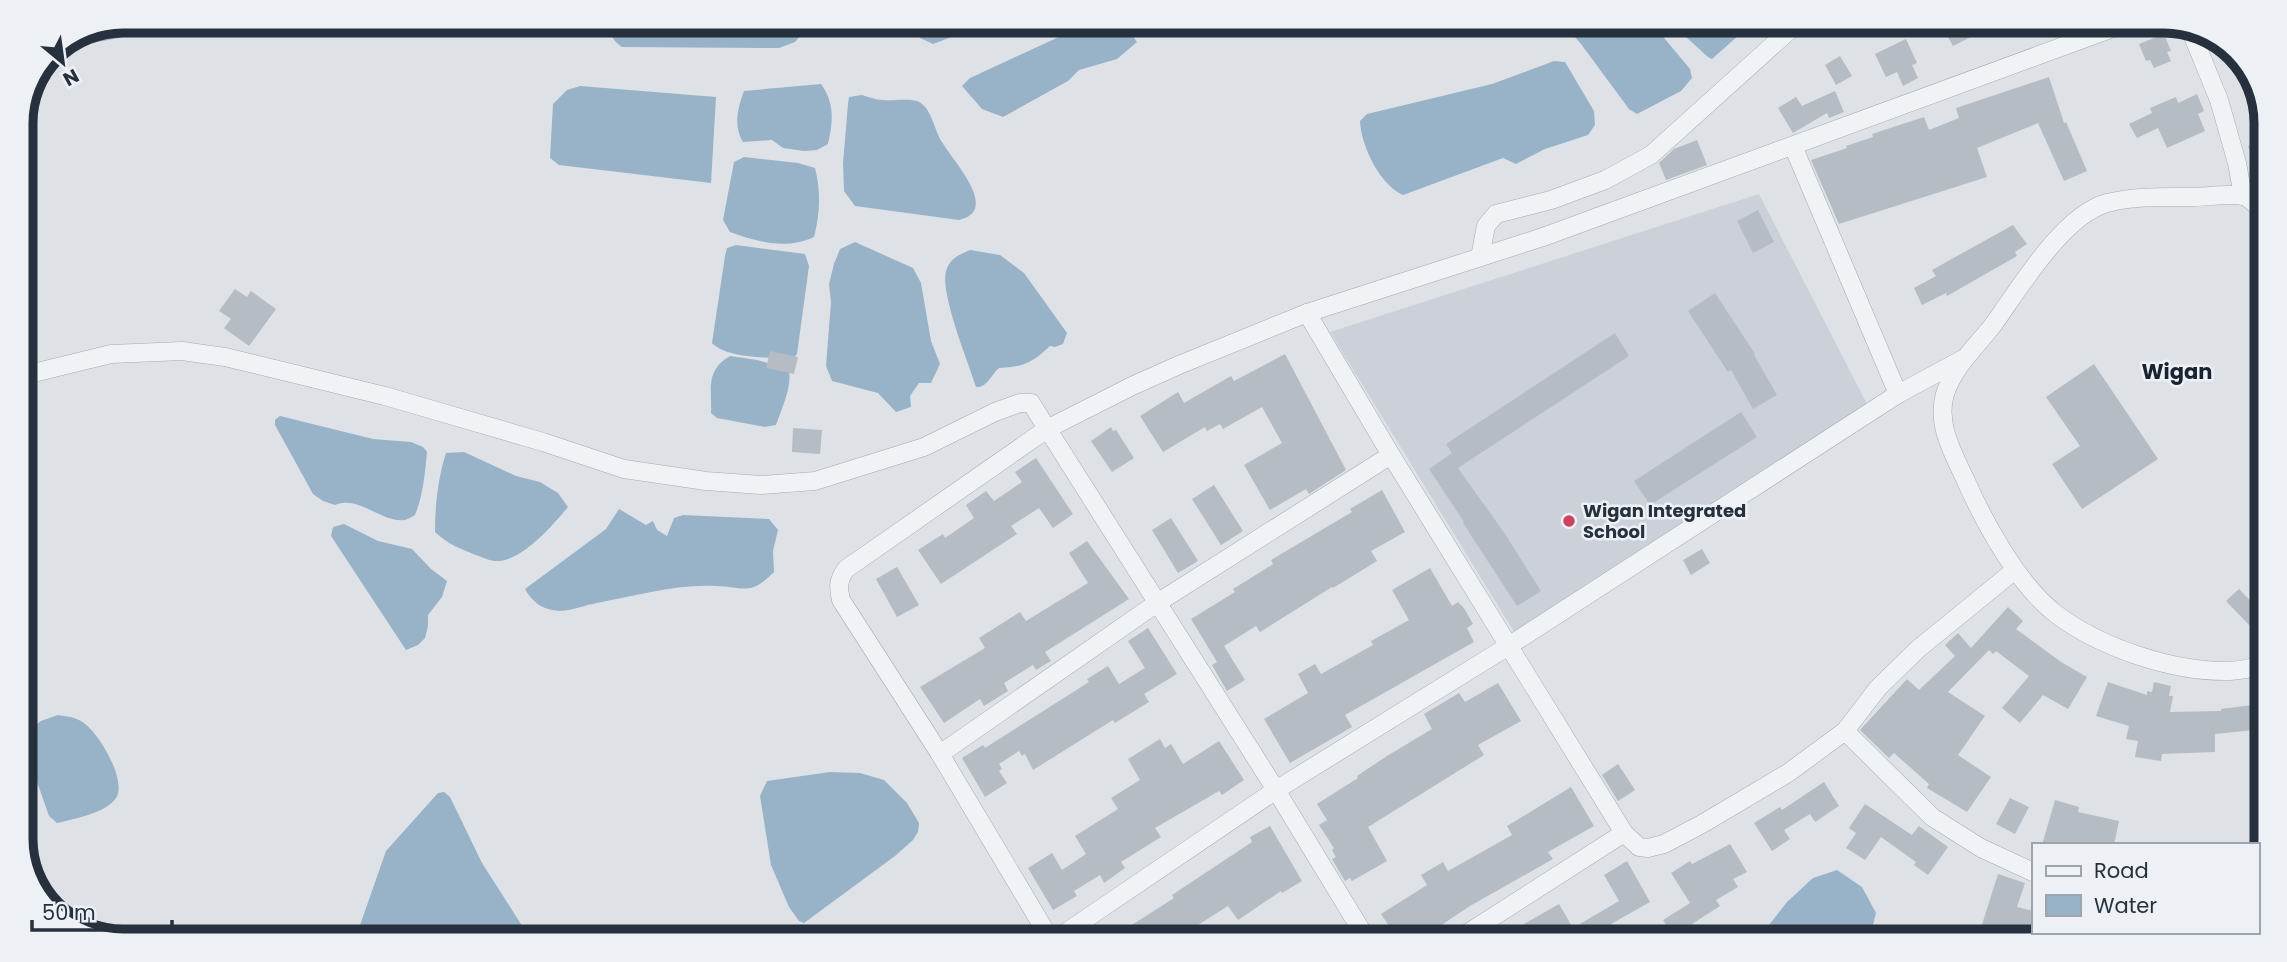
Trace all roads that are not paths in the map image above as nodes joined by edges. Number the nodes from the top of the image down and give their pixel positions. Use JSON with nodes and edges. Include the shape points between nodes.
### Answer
{"nodes":[{"id":1,"x":1786,"y":33,"type":"edge"},
{"id":2,"x":2099,"y":33,"type":"edge"},
{"id":3,"x":2194,"y":39,"type":"edge"},
{"id":4,"x":1793,"y":146,"type":"junction"},
{"id":5,"x":2243,"y":196,"type":"junction"},
{"id":6,"x":2254,"y":204,"type":"edge"},
{"id":7,"x":1480,"y":257,"type":"junction"},
{"id":8,"x":1307,"y":313,"type":"junction"},
{"id":9,"x":1963,"y":359,"type":"junction"},
{"id":10,"x":33,"y":373,"type":"edge"},
{"id":11,"x":1898,"y":394,"type":"junction"},
{"id":12,"x":1047,"y":429,"type":"junction"},
{"id":13,"x":1391,"y":455,"type":"junction"},
{"id":14,"x":2015,"y":570,"type":"junction"},
{"id":15,"x":1157,"y":603,"type":"junction"},
{"id":16,"x":1510,"y":645,"type":"junction"},
{"id":17,"x":2254,"y":667,"type":"edge"},
{"id":18,"x":1845,"y":731,"type":"junction"},
{"id":19,"x":940,"y":754,"type":"junction"},
{"id":20,"x":1276,"y":790,"type":"junction"},
{"id":21,"x":1624,"y":833,"type":"junction"},
{"id":22,"x":2032,"y":872,"type":"edge"},
{"id":23,"x":1044,"y":929,"type":"edge"},
{"id":24,"x":1071,"y":929,"type":"edge"},
{"id":25,"x":1361,"y":929,"type":"edge"},
{"id":26,"x":1474,"y":929,"type":"edge"}],
"edges":[{"from":1,"to":7,"type":"street","via":[[1651,155],[1605,180],[1496,214],[1486,226]]},
{"from":2,"to":4,"type":"street"},
{"from":3,"to":5,"type":"street","via":[[2220,100]]},
{"from":4,"to":7,"type":"street"},
{"from":4,"to":11,"type":"street"},
{"from":5,"to":6,"type":"street"},
{"from":5,"to":9,"type":"street","via":[[2147,197],[2105,204],[2056,240]]},
{"from":7,"to":8,"type":"street"},
{"from":8,"to":12,"type":"street","via":[[1132,386]]},
{"from":8,"to":13,"type":"street"},
{"from":9,"to":11,"type":"street"},
{"from":9,"to":14,"type":"street","via":[[1945,394],[1943,427],[1975,503]]},
{"from":10,"to":12,"type":"street","via":[[111,354],[182,351],[225,356],[398,400],[624,469],[761,485],[815,481],[924,447],[1020,403],[1031,403]]},
{"from":11,"to":16,"type":"street"},
{"from":12,"to":15,"type":"street"},
{"from":12,"to":19,"type":"street","via":[[839,578],[841,600]]},
{"from":13,"to":15,"type":"street"},
{"from":13,"to":16,"type":"street"},
{"from":14,"to":17,"type":"street","via":[[2056,614],[2144,658],[2190,668],[2231,671]]},
{"from":14,"to":18,"type":"street","via":[[1918,649],[1878,688]]},
{"from":15,"to":19,"type":"street"},
{"from":15,"to":20,"type":"street"},
{"from":16,"to":20,"type":"street"},
{"from":16,"to":21,"type":"street"},
{"from":18,"to":21,"type":"street","via":[[1788,773],[1664,844],[1639,848]]},
{"from":18,"to":22,"type":"street","via":[[1932,817],[1981,848]]},
{"from":19,"to":23,"type":"street"},
{"from":20,"to":24,"type":"street"},
{"from":20,"to":25,"type":"street"},
{"from":21,"to":26,"type":"street"}]}
